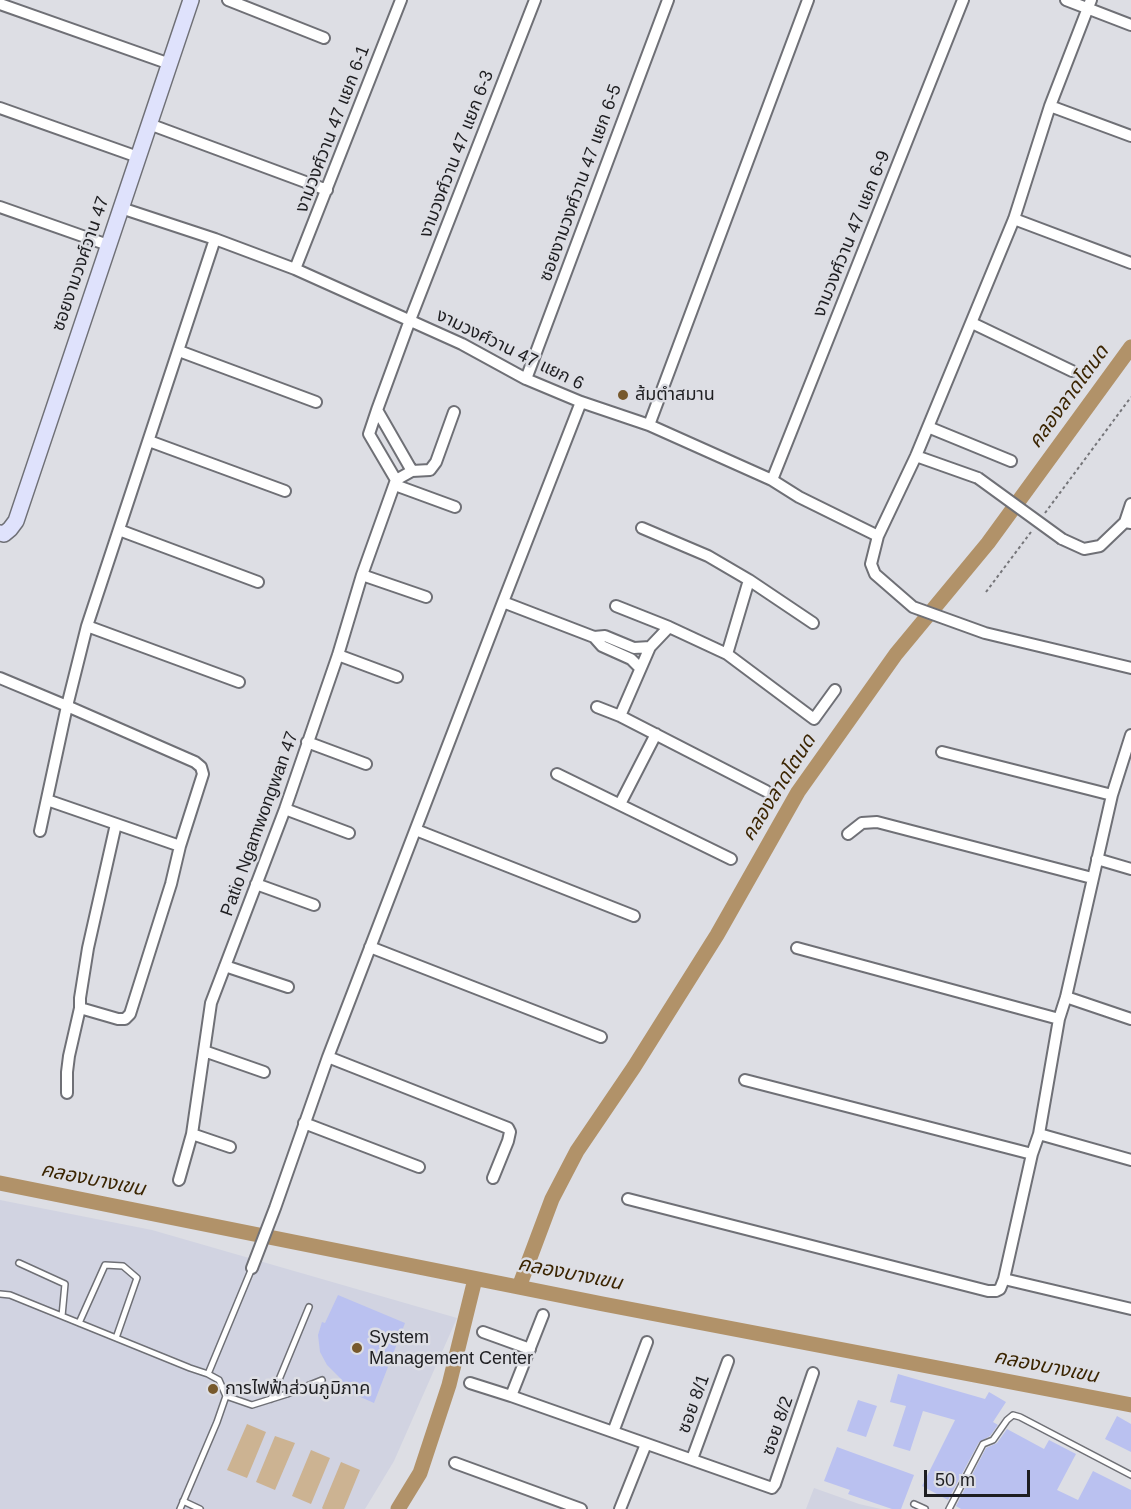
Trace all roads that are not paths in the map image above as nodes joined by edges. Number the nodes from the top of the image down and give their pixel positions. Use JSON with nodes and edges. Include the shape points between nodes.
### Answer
{"nodes":[{"id":1,"x":191,"y":0,"type":"edge"},
{"id":2,"x":228,"y":0,"type":"edge"},
{"id":3,"x":401,"y":0,"type":"edge"},
{"id":4,"x":535,"y":0,"type":"edge"},
{"id":5,"x":668,"y":0,"type":"edge"},
{"id":6,"x":808,"y":0,"type":"edge"},
{"id":7,"x":963,"y":0,"type":"edge"},
{"id":8,"x":1066,"y":0,"type":"edge"},
{"id":9,"x":0,"y":4,"type":"edge"},
{"id":10,"x":1089,"y":4,"type":"edge"},
{"id":11,"x":1131,"y":25,"type":"edge"},
{"id":12,"x":324,"y":38,"type":"dead end"},
{"id":13,"x":170,"y":64,"type":"junction"},
{"id":14,"x":1050,"y":106,"type":"junction"},
{"id":15,"x":0,"y":108,"type":"edge"},
{"id":16,"x":149,"y":124,"type":"junction"},
{"id":17,"x":1131,"y":136,"type":"edge"},
{"id":18,"x":138,"y":157,"type":"junction"},
{"id":19,"x":327,"y":190,"type":"junction"},
{"id":20,"x":0,"y":207,"type":"edge"},
{"id":21,"x":121,"y":208,"type":"junction"},
{"id":22,"x":1014,"y":219,"type":"junction"},
{"id":23,"x":215,"y":239,"type":"junction"},
{"id":24,"x":108,"y":245,"type":"junction"},
{"id":25,"x":1131,"y":263,"type":"edge"},
{"id":26,"x":295,"y":269,"type":"junction"},
{"id":27,"x":410,"y":320,"type":"junction"},
{"id":28,"x":972,"y":323,"type":"junction"},
{"id":29,"x":179,"y":351,"type":"junction"},
{"id":30,"x":1072,"y":371,"type":"dead end"},
{"id":31,"x":526,"y":379,"type":"junction"},
{"id":32,"x":316,"y":402,"type":"dead end"},
{"id":33,"x":581,"y":402,"type":"junction"},
{"id":34,"x":377,"y":410,"type":"junction"},
{"id":35,"x":454,"y":412,"type":"dead end"},
{"id":36,"x":649,"y":425,"type":"junction"},
{"id":37,"x":928,"y":427,"type":"junction"},
{"id":38,"x":149,"y":441,"type":"junction"},
{"id":39,"x":916,"y":456,"type":"junction"},
{"id":40,"x":1011,"y":461,"type":"dead end"},
{"id":41,"x":412,"y":471,"type":"junction"},
{"id":42,"x":772,"y":480,"type":"junction"},
{"id":43,"x":396,"y":483,"type":"junction"},
{"id":44,"x":285,"y":491,"type":"dead end"},
{"id":45,"x":1131,"y":504,"type":"edge"},
{"id":46,"x":455,"y":507,"type":"dead end"},
{"id":47,"x":1128,"y":523,"type":"edge"},
{"id":48,"x":642,"y":528,"type":"dead end"},
{"id":49,"x":119,"y":530,"type":"junction"},
{"id":50,"x":0,"y":533,"type":"edge"},
{"id":51,"x":878,"y":536,"type":"junction"},
{"id":52,"x":362,"y":575,"type":"junction"},
{"id":53,"x":749,"y":580,"type":"junction"},
{"id":54,"x":258,"y":582,"type":"dead end"},
{"id":55,"x":426,"y":597,"type":"dead end"},
{"id":56,"x":502,"y":602,"type":"junction"},
{"id":57,"x":616,"y":606,"type":"dead end"},
{"id":58,"x":813,"y":623,"type":"dead end"},
{"id":59,"x":87,"y":626,"type":"junction"},
{"id":60,"x":669,"y":627,"type":"junction"},
{"id":61,"x":594,"y":637,"type":"junction"},
{"id":62,"x":650,"y":647,"type":"junction"},
{"id":63,"x":727,"y":654,"type":"junction"},
{"id":64,"x":338,"y":655,"type":"junction"},
{"id":65,"x":640,"y":668,"type":"junction"},
{"id":66,"x":1131,"y":668,"type":"edge"},
{"id":67,"x":397,"y":676,"type":"dead end"},
{"id":68,"x":0,"y":678,"type":"edge"},
{"id":69,"x":238,"y":682,"type":"dead end"},
{"id":70,"x":835,"y":690,"type":"dead end"},
{"id":71,"x":67,"y":706,"type":"junction"},
{"id":72,"x":597,"y":707,"type":"dead end"},
{"id":73,"x":620,"y":716,"type":"junction"},
{"id":74,"x":656,"y":734,"type":"junction"},
{"id":75,"x":1131,"y":735,"type":"edge"},
{"id":76,"x":307,"y":742,"type":"junction"},
{"id":77,"x":942,"y":752,"type":"dead end"},
{"id":78,"x":366,"y":764,"type":"dead end"},
{"id":79,"x":1126,"y":764,"type":"edge"},
{"id":80,"x":558,"y":774,"type":"dead end"},
{"id":81,"x":766,"y":790,"type":"dead end"},
{"id":82,"x":1112,"y":795,"type":"junction"},
{"id":83,"x":47,"y":800,"type":"junction"},
{"id":84,"x":620,"y":804,"type":"junction"},
{"id":85,"x":285,"y":809,"type":"junction"},
{"id":86,"x":116,"y":824,"type":"junction"},
{"id":87,"x":416,"y":830,"type":"junction"},
{"id":88,"x":40,"y":831,"type":"dead end"},
{"id":89,"x":349,"y":833,"type":"dead end"},
{"id":90,"x":848,"y":834,"type":"dead end"},
{"id":91,"x":180,"y":846,"type":"junction"},
{"id":92,"x":1097,"y":859,"type":"junction"},
{"id":93,"x":731,"y":860,"type":"dead end"},
{"id":94,"x":1131,"y":868,"type":"edge"},
{"id":95,"x":1092,"y":878,"type":"junction"},
{"id":96,"x":256,"y":884,"type":"junction"},
{"id":97,"x":314,"y":905,"type":"dead end"},
{"id":98,"x":634,"y":916,"type":"dead end"},
{"id":99,"x":370,"y":947,"type":"junction"},
{"id":100,"x":797,"y":948,"type":"dead end"},
{"id":101,"x":225,"y":966,"type":"junction"},
{"id":102,"x":288,"y":987,"type":"dead end"},
{"id":103,"x":1066,"y":997,"type":"junction"},
{"id":104,"x":80,"y":1008,"type":"junction"},
{"id":105,"x":1059,"y":1019,"type":"junction"},
{"id":106,"x":1131,"y":1019,"type":"edge"},
{"id":107,"x":601,"y":1037,"type":"dead end"},
{"id":108,"x":204,"y":1051,"type":"junction"},
{"id":109,"x":328,"y":1057,"type":"junction"},
{"id":110,"x":264,"y":1072,"type":"dead end"},
{"id":111,"x":746,"y":1080,"type":"dead end"},
{"id":112,"x":67,"y":1093,"type":"dead end"},
{"id":113,"x":304,"y":1123,"type":"junction"},
{"id":114,"x":192,"y":1134,"type":"junction"},
{"id":115,"x":1039,"y":1134,"type":"junction"},
{"id":116,"x":230,"y":1147,"type":"dead end"},
{"id":117,"x":1032,"y":1154,"type":"junction"},
{"id":118,"x":1131,"y":1160,"type":"edge"},
{"id":119,"x":419,"y":1167,"type":"dead end"},
{"id":120,"x":493,"y":1178,"type":"dead end"},
{"id":121,"x":179,"y":1180,"type":"dead end"},
{"id":122,"x":628,"y":1199,"type":"dead end"},
{"id":123,"x":19,"y":1263,"type":"dead end"},
{"id":124,"x":252,"y":1268,"type":"joint"},
{"id":125,"x":1004,"y":1279,"type":"junction"},
{"id":126,"x":0,"y":1294,"type":"edge"},
{"id":127,"x":309,"y":1307,"type":"dead end"},
{"id":128,"x":1131,"y":1309,"type":"edge"},
{"id":129,"x":543,"y":1315,"type":"dead end"},
{"id":130,"x":62,"y":1316,"type":"junction"},
{"id":131,"x":79,"y":1323,"type":"junction"},
{"id":132,"x":483,"y":1332,"type":"dead end"},
{"id":133,"x":116,"y":1338,"type":"junction"},
{"id":134,"x":646,"y":1342,"type":"dead end"},
{"id":135,"x":530,"y":1348,"type":"junction"},
{"id":136,"x":728,"y":1361,"type":"dead end"},
{"id":137,"x":813,"y":1373,"type":"dead end"},
{"id":138,"x":208,"y":1374,"type":"junction"},
{"id":139,"x":321,"y":1380,"type":"dead end"},
{"id":140,"x":470,"y":1383,"type":"dead end"},
{"id":141,"x":226,"y":1396,"type":"junction"},
{"id":142,"x":511,"y":1396,"type":"junction"},
{"id":143,"x":271,"y":1399,"type":"junction"},
{"id":144,"x":613,"y":1432,"type":"junction"},
{"id":145,"x":646,"y":1444,"type":"junction"},
{"id":146,"x":692,"y":1459,"type":"junction"},
{"id":147,"x":455,"y":1462,"type":"dead end"},
{"id":148,"x":1131,"y":1475,"type":"edge"},
{"id":149,"x":183,"y":1502,"type":"junction"},
{"id":150,"x":914,"y":1504,"type":"dead end"},
{"id":151,"x":180,"y":1509,"type":"edge"},
{"id":152,"x":200,"y":1509,"type":"edge"},
{"id":153,"x":581,"y":1509,"type":"edge"},
{"id":154,"x":620,"y":1509,"type":"edge"},
{"id":155,"x":925,"y":1509,"type":"edge"},
{"id":156,"x":949,"y":1509,"type":"edge"}],
"edges":[{"from":1,"to":13,"type":"street","name":"ซอยงามวงศ์วาน 47"},
{"from":2,"to":12,"type":"street"},
{"from":3,"to":19,"type":"street","name":"งามวงศ์วาน 47 แยก 6-1"},
{"from":4,"to":27,"type":"street","name":"งามวงศ์วาน 47 แยก 6-3"},
{"from":5,"to":31,"type":"street","name":"ซอยงามวงศ์วาน 47 แยก 6-5"},
{"from":6,"to":36,"type":"street"},
{"from":7,"to":42,"type":"street","name":"งามวงศ์วาน 47 แยก 6-9"},
{"from":8,"to":10,"type":"street"},
{"from":9,"to":13,"type":"street"},
{"from":10,"to":11,"type":"street"},
{"from":10,"to":14,"type":"street"},
{"from":13,"to":16,"type":"street","name":"ซอยงามวงศ์วาน 47"},
{"from":14,"to":17,"type":"street"},
{"from":14,"to":22,"type":"street"},
{"from":15,"to":18,"type":"street"},
{"from":16,"to":18,"type":"street","name":"ซอยงามวงศ์วาน 47"},
{"from":16,"to":19,"type":"street"},
{"from":18,"to":21,"type":"street","name":"ซอยงามวงศ์วาน 47"},
{"from":19,"to":26,"type":"street","name":"งามวงศ์วาน 47 แยก 6-1"},
{"from":20,"to":24,"type":"street"},
{"from":21,"to":23,"type":"street","name":"งามวงศ์วาน 47 แยก 6"},
{"from":21,"to":24,"type":"street","name":"ซอยงามวงศ์วาน 47"},
{"from":22,"to":25,"type":"street"},
{"from":22,"to":28,"type":"street"},
{"from":23,"to":26,"type":"street","name":"งามวงศ์วาน 47 แยก 6"},
{"from":23,"to":29,"type":"street"},
{"from":24,"to":50,"type":"street","name":"ซอยงามวงศ์วาน 47","via":[[15,521],[4,534]]},
{"from":26,"to":27,"type":"street","name":"งามวงศ์วาน 47 แยก 6"},
{"from":27,"to":31,"type":"street","name":"งามวงศ์วาน 47 แยก 6"},
{"from":27,"to":34,"type":"street","name":"งามวงศ์วาน 47 แยก 6-3"},
{"from":28,"to":30,"type":"street"},
{"from":28,"to":37,"type":"street"},
{"from":29,"to":32,"type":"street"},
{"from":29,"to":38,"type":"street"},
{"from":31,"to":33,"type":"street","name":"งามวงศ์วาน 47 แยก 6"},
{"from":33,"to":36,"type":"street","name":"งามวงศ์วาน 47 แยก 6"},
{"from":33,"to":56,"type":"street"},
{"from":34,"to":41,"type":"street"},
{"from":34,"to":43,"type":"street","name":"งามวงศ์วาน 47 แยก 6-3","via":[[369,434]]},
{"from":35,"to":41,"type":"street","via":[[436,462],[430,470]]},
{"from":36,"to":42,"type":"street","name":"งามวงศ์วาน 47 แยก 6"},
{"from":37,"to":39,"type":"street"},
{"from":37,"to":40,"type":"street"},
{"from":38,"to":44,"type":"street"},
{"from":38,"to":49,"type":"street"},
{"from":39,"to":47,"type":"street","bridge":true,"via":[[978,478],[1062,539],[1084,549],[1100,546]]},
{"from":39,"to":51,"type":"street"},
{"from":41,"to":43,"type":"street"},
{"from":42,"to":51,"type":"street","name":"งามวงศ์วาน 47 แยก 6"},
{"from":43,"to":46,"type":"street"},
{"from":43,"to":52,"type":"street","name":"Patio Ngamwongwan 47"},
{"from":45,"to":47,"type":"street"},
{"from":48,"to":53,"type":"street","via":[[708,556]]},
{"from":49,"to":54,"type":"street"},
{"from":49,"to":59,"type":"street"},
{"from":51,"to":66,"type":"street","via":[[871,564],[875,574],[913,607],[985,633]]},
{"from":52,"to":55,"type":"street"},
{"from":52,"to":64,"type":"street","name":"Patio Ngamwongwan 47"},
{"from":53,"to":58,"type":"street"},
{"from":53,"to":63,"type":"street"},
{"from":56,"to":61,"type":"street"},
{"from":56,"to":87,"type":"street"},
{"from":57,"to":60,"type":"street"},
{"from":59,"to":69,"type":"street"},
{"from":59,"to":71,"type":"street"},
{"from":60,"to":62,"type":"street"},
{"from":60,"to":63,"type":"street"},
{"from":61,"to":62,"type":"street","via":[[605,636],[634,648]]},
{"from":61,"to":65,"type":"street"},
{"from":62,"to":65,"type":"street"},
{"from":63,"to":70,"type":"street","via":[[814,719]]},
{"from":64,"to":67,"type":"street"},
{"from":64,"to":76,"type":"street","name":"Patio Ngamwongwan 47"},
{"from":65,"to":73,"type":"street"},
{"from":68,"to":71,"type":"street"},
{"from":71,"to":83,"type":"street"},
{"from":71,"to":91,"type":"street","via":[[201,766],[203,774]]},
{"from":72,"to":73,"type":"street"},
{"from":73,"to":74,"type":"street"},
{"from":74,"to":81,"type":"street"},
{"from":74,"to":84,"type":"street"},
{"from":75,"to":79,"type":"street"},
{"from":76,"to":78,"type":"street"},
{"from":76,"to":85,"type":"street","name":"Patio Ngamwongwan 47"},
{"from":77,"to":82,"type":"street"},
{"from":79,"to":82,"type":"street"},
{"from":80,"to":84,"type":"street"},
{"from":82,"to":92,"type":"street"},
{"from":83,"to":86,"type":"street"},
{"from":83,"to":88,"type":"street"},
{"from":84,"to":93,"type":"street"},
{"from":85,"to":89,"type":"street"},
{"from":85,"to":96,"type":"street","name":"Patio Ngamwongwan 47"},
{"from":86,"to":91,"type":"street"},
{"from":86,"to":104,"type":"street","via":[[88,948]]},
{"from":87,"to":98,"type":"street"},
{"from":87,"to":99,"type":"street"},
{"from":90,"to":95,"type":"street","via":[[862,823],[877,822]]},
{"from":91,"to":104,"type":"street","via":[[130,1014],[125,1019]]},
{"from":92,"to":94,"type":"street"},
{"from":92,"to":95,"type":"street"},
{"from":95,"to":103,"type":"street"},
{"from":96,"to":97,"type":"street"},
{"from":96,"to":101,"type":"street","name":"Patio Ngamwongwan 47"},
{"from":99,"to":107,"type":"street"},
{"from":99,"to":109,"type":"street"},
{"from":100,"to":105,"type":"street"},
{"from":101,"to":102,"type":"street"},
{"from":101,"to":108,"type":"street","name":"Patio Ngamwongwan 47","via":[[211,1003]]},
{"from":103,"to":105,"type":"street"},
{"from":103,"to":106,"type":"street"},
{"from":104,"to":112,"type":"street","via":[[69,1056]]},
{"from":105,"to":115,"type":"street"},
{"from":108,"to":110,"type":"street"},
{"from":108,"to":114,"type":"street","name":"Patio Ngamwongwan 47"},
{"from":109,"to":113,"type":"street"},
{"from":109,"to":120,"type":"street","via":[[508,1128],[508,1141]]},
{"from":111,"to":117,"type":"street"},
{"from":113,"to":119,"type":"street"},
{"from":113,"to":124,"type":"street"},
{"from":114,"to":116,"type":"street"},
{"from":114,"to":121,"type":"street","name":"Patio Ngamwongwan 47"},
{"from":115,"to":117,"type":"street"},
{"from":115,"to":118,"type":"street"},
{"from":117,"to":125,"type":"street"},
{"from":122,"to":125,"type":"street","via":[[988,1291],[996,1292]]},
{"from":123,"to":130,"type":"lane","via":[[65,1284]]},
{"from":124,"to":138,"type":"lane"},
{"from":125,"to":128,"type":"street"},
{"from":126,"to":130,"type":"lane"},
{"from":127,"to":143,"type":"lane"},
{"from":129,"to":135,"type":"street"},
{"from":130,"to":131,"type":"lane"},
{"from":131,"to":133,"type":"lane"},
{"from":131,"to":133,"type":"lane","via":[[105,1265],[123,1266],[137,1278]]},
{"from":132,"to":135,"type":"street"},
{"from":133,"to":138,"type":"lane"},
{"from":134,"to":144,"type":"street"},
{"from":135,"to":142,"type":"street"},
{"from":136,"to":146,"type":"street","name":"ซอย 8/1"},
{"from":137,"to":146,"type":"street","name":"ซอย 8/2","via":[[772,1488]]},
{"from":138,"to":141,"type":"lane","via":[[219,1380]]},
{"from":139,"to":143,"type":"lane"},
{"from":140,"to":142,"type":"street"},
{"from":141,"to":143,"type":"lane","via":[[252,1405]]},
{"from":141,"to":149,"type":"lane"},
{"from":142,"to":144,"type":"street"},
{"from":144,"to":145,"type":"street"},
{"from":145,"to":146,"type":"street"},
{"from":145,"to":154,"type":"street"},
{"from":147,"to":153,"type":"street"},
{"from":148,"to":156,"type":"lane","via":[[1013,1415],[993,1440],[983,1444]]},
{"from":149,"to":151,"type":"lane"},
{"from":149,"to":152,"type":"lane"},
{"from":150,"to":155,"type":"lane"}]}
